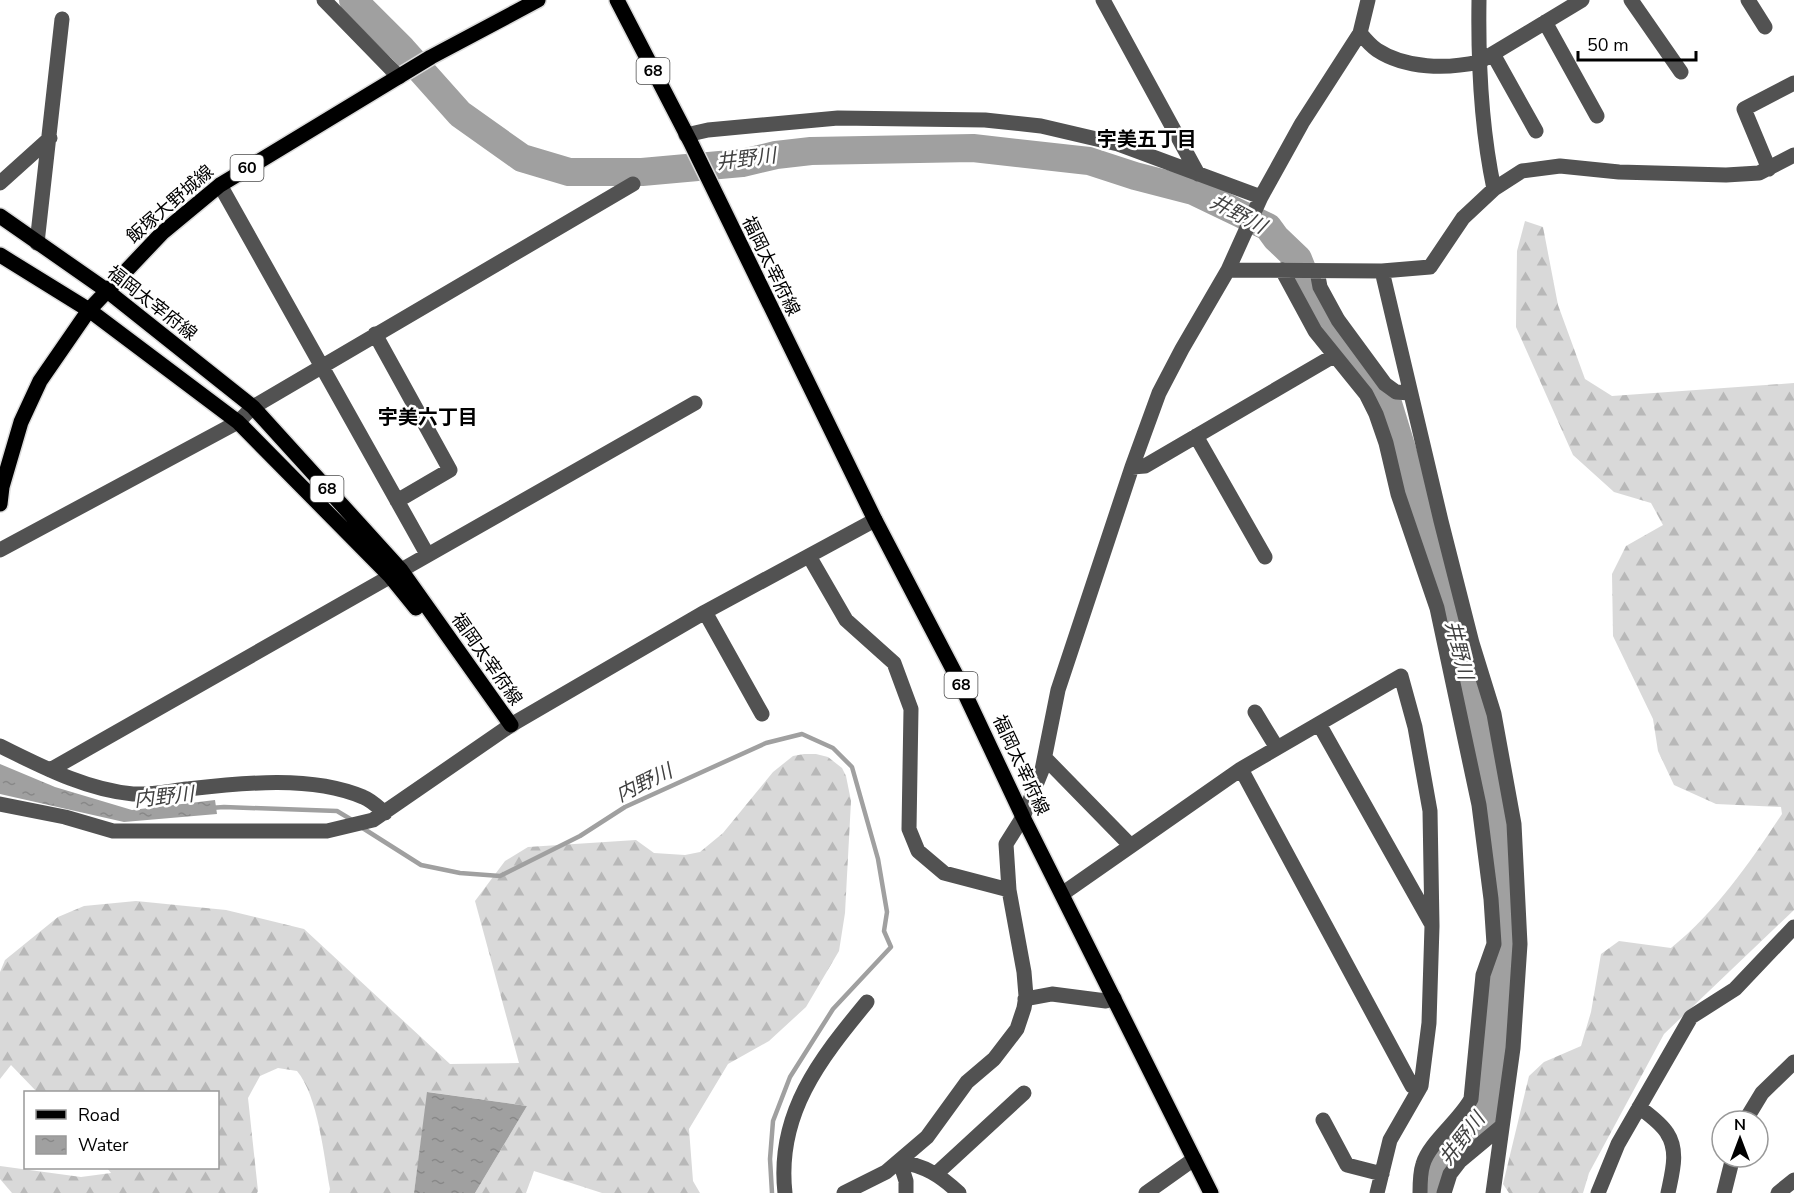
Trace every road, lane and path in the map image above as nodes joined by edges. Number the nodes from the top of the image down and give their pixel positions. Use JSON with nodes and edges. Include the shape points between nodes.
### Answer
{"nodes":[{"id":1,"x":324,"y":0,"type":"edge"},
{"id":2,"x":538,"y":0,"type":"edge"},
{"id":3,"x":617,"y":0,"type":"edge"},
{"id":4,"x":1103,"y":0,"type":"edge"},
{"id":5,"x":1368,"y":0,"type":"edge"},
{"id":6,"x":1479,"y":0,"type":"edge"},
{"id":7,"x":1582,"y":0,"type":"edge"},
{"id":8,"x":1631,"y":0,"type":"edge"},
{"id":9,"x":1748,"y":0,"type":"edge"},
{"id":10,"x":62,"y":18,"type":"dead end"},
{"id":11,"x":1545,"y":22,"type":"junction"},
{"id":12,"x":1765,"y":27,"type":"dead end"},
{"id":13,"x":1360,"y":33,"type":"junction"},
{"id":14,"x":1493,"y":54,"type":"junction"},
{"id":15,"x":1479,"y":62,"type":"junction"},
{"id":16,"x":1681,"y":72,"type":"dead end"},
{"id":17,"x":403,"y":75,"type":"junction"},
{"id":18,"x":1794,"y":83,"type":"edge"},
{"id":19,"x":1597,"y":116,"type":"dead end"},
{"id":20,"x":1536,"y":131,"type":"dead end"},
{"id":21,"x":50,"y":138,"type":"junction"},
{"id":22,"x":688,"y":138,"type":"junction"},
{"id":23,"x":1794,"y":155,"type":"edge"},
{"id":24,"x":1768,"y":169,"type":"junction"},
{"id":25,"x":1198,"y":174,"type":"junction"},
{"id":26,"x":0,"y":183,"type":"edge"},
{"id":27,"x":633,"y":184,"type":"dead end"},
{"id":28,"x":220,"y":185,"type":"junction"},
{"id":29,"x":1494,"y":189,"type":"junction"},
{"id":30,"x":1261,"y":197,"type":"junction"},
{"id":31,"x":0,"y":216,"type":"edge"},
{"id":32,"x":37,"y":243,"type":"junction"},
{"id":33,"x":0,"y":255,"type":"edge"},
{"id":34,"x":1228,"y":270,"type":"junction"},
{"id":35,"x":1282,"y":270,"type":"junction"},
{"id":36,"x":1317,"y":271,"type":"junction"},
{"id":37,"x":1382,"y":271,"type":"junction"},
{"id":38,"x":106,"y":290,"type":"junction"},
{"id":39,"x":89,"y":310,"type":"junction"},
{"id":40,"x":375,"y":334,"type":"junction"},
{"id":41,"x":1330,"y":358,"type":"dead end"},
{"id":42,"x":321,"y":366,"type":"junction"},
{"id":43,"x":1410,"y":393,"type":"junction"},
{"id":44,"x":695,"y":403,"type":"dead end"},
{"id":45,"x":253,"y":407,"type":"junction"},
{"id":46,"x":238,"y":422,"type":"junction"},
{"id":47,"x":1196,"y":436,"type":"junction"},
{"id":48,"x":1132,"y":467,"type":"junction"},
{"id":49,"x":397,"y":501,"type":"junction"},
{"id":50,"x":0,"y":504,"type":"edge"},
{"id":51,"x":875,"y":520,"type":"junction"},
{"id":52,"x":0,"y":550,"type":"edge"},
{"id":53,"x":427,"y":554,"type":"junction"},
{"id":54,"x":809,"y":556,"type":"junction"},
{"id":55,"x":1265,"y":557,"type":"dead end"},
{"id":56,"x":396,"y":573,"type":"junction"},
{"id":57,"x":705,"y":612,"type":"junction"},
{"id":58,"x":1255,"y":712,"type":"dead end"},
{"id":59,"x":762,"y":714,"type":"dead end"},
{"id":60,"x":1319,"y":724,"type":"junction"},
{"id":61,"x":511,"y":725,"type":"junction"},
{"id":62,"x":0,"y":746,"type":"edge"},
{"id":63,"x":1277,"y":748,"type":"junction"},
{"id":64,"x":1045,"y":758,"type":"junction"},
{"id":65,"x":1240,"y":769,"type":"junction"},
{"id":66,"x":50,"y":770,"type":"junction"},
{"id":67,"x":0,"y":804,"type":"edge"},
{"id":68,"x":379,"y":816,"type":"junction"},
{"id":69,"x":1023,"y":817,"type":"junction"},
{"id":70,"x":1131,"y":846,"type":"junction"},
{"id":71,"x":1009,"y":890,"type":"junction"},
{"id":72,"x":1062,"y":894,"type":"junction"},
{"id":73,"x":1432,"y":926,"type":"junction"},
{"id":74,"x":1794,"y":927,"type":"edge"},
{"id":75,"x":1114,"y":998,"type":"junction"},
{"id":76,"x":1025,"y":999,"type":"junction"},
{"id":77,"x":867,"y":1002,"type":"dead end"},
{"id":78,"x":1794,"y":1062,"type":"edge"},
{"id":79,"x":1420,"y":1086,"type":"junction"},
{"id":80,"x":1024,"y":1093,"type":"dead end"},
{"id":81,"x":1639,"y":1107,"type":"junction"},
{"id":82,"x":1753,"y":1109,"type":"edge"},
{"id":83,"x":1323,"y":1120,"type":"dead end"},
{"id":84,"x":1502,"y":1126,"type":"junction"},
{"id":85,"x":1194,"y":1159,"type":"junction"},
{"id":86,"x":900,"y":1162,"type":"junction"},
{"id":87,"x":1730,"y":1169,"type":"edge"},
{"id":88,"x":936,"y":1174,"type":"junction"},
{"id":89,"x":1382,"y":1174,"type":"junction"},
{"id":90,"x":1794,"y":1180,"type":"edge"},
{"id":91,"x":785,"y":1193,"type":"edge"},
{"id":92,"x":844,"y":1193,"type":"edge"},
{"id":93,"x":906,"y":1193,"type":"edge"},
{"id":94,"x":959,"y":1193,"type":"edge"},
{"id":95,"x":1146,"y":1193,"type":"edge"},
{"id":96,"x":1211,"y":1193,"type":"edge"},
{"id":97,"x":1377,"y":1193,"type":"edge"},
{"id":98,"x":1420,"y":1193,"type":"edge"},
{"id":99,"x":1444,"y":1193,"type":"edge"},
{"id":100,"x":1493,"y":1193,"type":"edge"},
{"id":101,"x":1598,"y":1193,"type":"edge"},
{"id":102,"x":1668,"y":1193,"type":"edge"},
{"id":103,"x":1724,"y":1193,"type":"edge"},
{"id":104,"x":1778,"y":1193,"type":"edge"}],
"edges":[{"from":1,"to":17,"type":"street"},
{"from":2,"to":17,"type":"main road","name":"飯塚大野城線","number":"60"},
{"from":3,"to":22,"type":"main road","name":"福岡太宰府線","number":"68"},
{"from":4,"to":25,"type":"street"},
{"from":5,"to":13,"type":"street"},
{"from":6,"to":15,"type":"street"},
{"from":7,"to":11,"type":"street"},
{"from":8,"to":16,"type":"street"},
{"from":9,"to":12,"type":"street"},
{"from":10,"to":21,"type":"street"},
{"from":11,"to":14,"type":"street"},
{"from":11,"to":19,"type":"street"},
{"from":13,"to":15,"type":"street","via":[[1376,50],[1408,63],[1461,66]]},
{"from":13,"to":30,"type":"street","via":[[1302,123]]},
{"from":14,"to":15,"type":"street"},
{"from":14,"to":20,"type":"street"},
{"from":15,"to":29,"type":"street"},
{"from":17,"to":28,"type":"main road","name":"飯塚大野城線","number":"60"},
{"from":18,"to":24,"type":"street","via":[[1744,109]]},
{"from":21,"to":26,"type":"street"},
{"from":21,"to":32,"type":"street"},
{"from":22,"to":25,"type":"street","via":[[708,130],[838,118],[985,120],[1041,126],[1118,144]]},
{"from":22,"to":51,"type":"main road","name":"福岡太宰府線","number":"68"},
{"from":23,"to":24,"type":"street"},
{"from":24,"to":29,"type":"street","via":[[1726,176],[1560,166],[1522,171]]},
{"from":25,"to":30,"type":"street"},
{"from":27,"to":40,"type":"street"},
{"from":28,"to":38,"type":"main road","name":"飯塚大野城線","number":"60","via":[[162,232]]},
{"from":28,"to":42,"type":"street"},
{"from":29,"to":37,"type":"street","via":[[1463,218],[1430,267]]},
{"from":30,"to":34,"type":"street"},
{"from":31,"to":32,"type":"main road","name":"福岡太宰府線","number":"68"},
{"from":32,"to":38,"type":"main road","name":"福岡太宰府線","number":"68"},
{"from":33,"to":39,"type":"main road","name":"福岡太宰府線","number":"68"},
{"from":34,"to":35,"type":"street"},
{"from":34,"to":48,"type":"street","via":[[1160,393]]},
{"from":35,"to":36,"type":"street"},
{"from":35,"to":98,"type":"street","via":[[1315,331],[1366,394],[1386,443],[1398,494],[1437,608],[1479,806],[1494,944],[1483,975],[1471,1099],[1423,1163]]},
{"from":36,"to":37,"type":"street"},
{"from":36,"to":43,"type":"street","via":[[1320,287],[1338,320],[1385,384],[1396,392]]},
{"from":37,"to":43,"type":"street"},
{"from":38,"to":39,"type":"main road","name":"飯塚大野城線","number":"60"},
{"from":38,"to":45,"type":"main road","name":"福岡太宰府線","number":"68"},
{"from":39,"to":46,"type":"main road","name":"福岡太宰府線","number":"68"},
{"from":39,"to":50,"type":"main road","name":"飯塚大野城線","number":"60","via":[[40,381],[21,422]]},
{"from":40,"to":42,"type":"street"},
{"from":40,"to":49,"type":"street","via":[[450,470]]},
{"from":41,"to":47,"type":"street"},
{"from":42,"to":45,"type":"street"},
{"from":42,"to":49,"type":"street"},
{"from":43,"to":84,"type":"street","via":[[1472,643],[1494,714],[1514,824],[1520,944],[1513,1048]]},
{"from":44,"to":53,"type":"street"},
{"from":45,"to":46,"type":"street"},
{"from":45,"to":56,"type":"main road","name":"福岡太宰府線","number":"68"},
{"from":46,"to":52,"type":"street"},
{"from":46,"to":56,"type":"main road","name":"福岡太宰府線","number":"68"},
{"from":47,"to":48,"type":"street","via":[[1145,466]]},
{"from":47,"to":55,"type":"street"},
{"from":48,"to":64,"type":"street","via":[[1058,690]]},
{"from":49,"to":53,"type":"street"},
{"from":51,"to":54,"type":"street"},
{"from":51,"to":69,"type":"main road","name":"福岡太宰府線","number":"68","via":[[958,679]]},
{"from":53,"to":56,"type":"street"},
{"from":54,"to":57,"type":"street"},
{"from":54,"to":71,"type":"street","via":[[846,620],[894,663],[911,709],[909,829],[918,851],[944,873]]},
{"from":56,"to":61,"type":"main road","name":"福岡太宰府線","number":"68"},
{"from":56,"to":66,"type":"street"},
{"from":57,"to":59,"type":"street"},
{"from":57,"to":61,"type":"street"},
{"from":58,"to":63,"type":"street"},
{"from":60,"to":63,"type":"street"},
{"from":60,"to":73,"type":"street"},
{"from":60,"to":73,"type":"street","via":[[1401,676],[1430,812]]},
{"from":61,"to":68,"type":"street"},
{"from":62,"to":66,"type":"street"},
{"from":63,"to":65,"type":"street"},
{"from":64,"to":69,"type":"street"},
{"from":64,"to":70,"type":"street"},
{"from":65,"to":70,"type":"street"},
{"from":65,"to":79,"type":"street","via":[[1412,1086]]},
{"from":66,"to":68,"type":"street","via":[[106,789],[135,794],[224,785],[328,786],[365,797]]},
{"from":67,"to":68,"type":"street","via":[[113,831],[327,831]]},
{"from":69,"to":71,"type":"street","via":[[1005,844]]},
{"from":69,"to":72,"type":"main road","name":"福岡太宰府線","number":"68"},
{"from":70,"to":72,"type":"street"},
{"from":71,"to":76,"type":"street"},
{"from":72,"to":75,"type":"main road","name":"福岡太宰府線","number":"68"},
{"from":73,"to":79,"type":"street","via":[[1429,1023]]},
{"from":74,"to":81,"type":"street","via":[[1735,989],[1691,1017]]},
{"from":75,"to":76,"type":"street","via":[[1106,1001],[1052,994]]},
{"from":75,"to":85,"type":"main road","name":"福岡太宰府線","number":"68"},
{"from":76,"to":86,"type":"street","via":[[1017,1029],[994,1059],[967,1082],[927,1137]]},
{"from":77,"to":91,"type":"street","via":[[834,1042],[802,1095],[785,1144]]},
{"from":78,"to":82,"type":"street"},
{"from":79,"to":89,"type":"street","via":[[1390,1140]]},
{"from":80,"to":88,"type":"street"},
{"from":81,"to":101,"type":"street","via":[[1618,1144]]},
{"from":81,"to":102,"type":"street","via":[[1667,1132],[1674,1150]]},
{"from":83,"to":89,"type":"street","via":[[1347,1165]]},
{"from":84,"to":99,"type":"street","via":[[1460,1161],[1450,1174]]},
{"from":84,"to":100,"type":"street"},
{"from":85,"to":95,"type":"street"},
{"from":85,"to":96,"type":"main road","name":"福岡太宰府線","number":"68"},
{"from":86,"to":88,"type":"street"},
{"from":86,"to":92,"type":"street"},
{"from":86,"to":93,"type":"street"},
{"from":87,"to":103,"type":"street"},
{"from":88,"to":94,"type":"street"},
{"from":89,"to":97,"type":"street"},
{"from":90,"to":104,"type":"street"}]}
